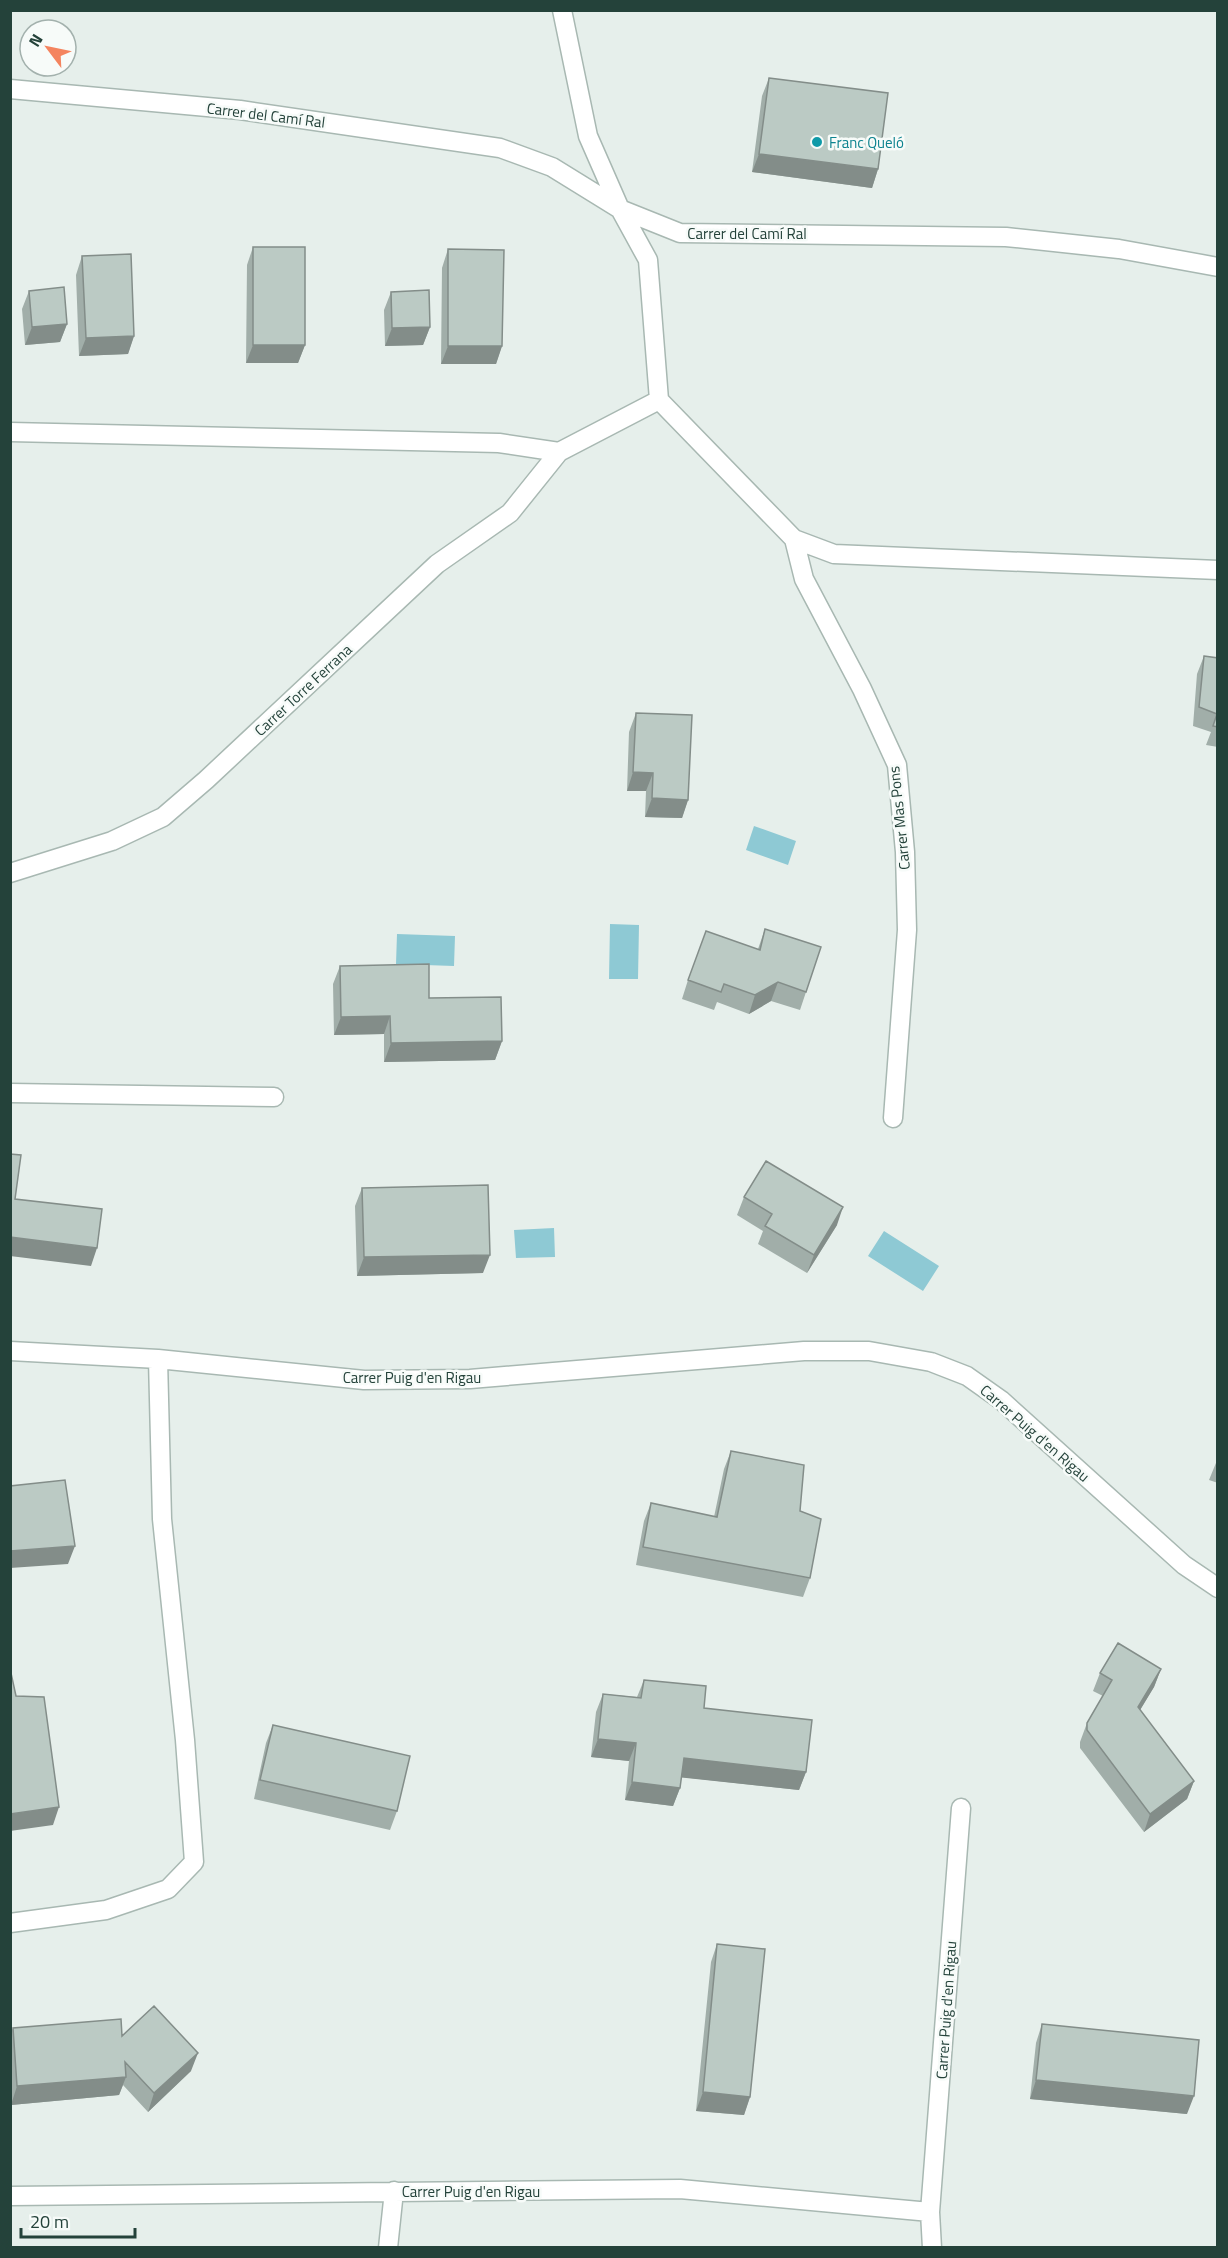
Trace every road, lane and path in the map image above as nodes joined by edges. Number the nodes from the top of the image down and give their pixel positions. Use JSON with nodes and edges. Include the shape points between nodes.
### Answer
{"nodes":[{"id":1,"x":562,"y":10,"type":"edge"},
{"id":2,"x":10,"y":89,"type":"edge"},
{"id":3,"x":620,"y":209,"type":"junction"},
{"id":4,"x":1218,"y":267,"type":"edge"},
{"id":5,"x":659,"y":400,"type":"junction"},
{"id":6,"x":10,"y":432,"type":"edge"},
{"id":7,"x":559,"y":452,"type":"junction"},
{"id":8,"x":794,"y":539,"type":"junction"},
{"id":9,"x":1218,"y":570,"type":"edge"},
{"id":10,"x":10,"y":873,"type":"edge"},
{"id":11,"x":10,"y":1093,"type":"edge"},
{"id":12,"x":274,"y":1098,"type":"dead end"},
{"id":13,"x":893,"y":1118,"type":"dead end"},
{"id":14,"x":10,"y":1351,"type":"edge"},
{"id":15,"x":158,"y":1359,"type":"junction"},
{"id":16,"x":1218,"y":1588,"type":"edge"},
{"id":17,"x":961,"y":1808,"type":"dead end"},
{"id":18,"x":10,"y":1923,"type":"edge"},
{"id":19,"x":394,"y":2192,"type":"junction"},
{"id":20,"x":10,"y":2196,"type":"edge"},
{"id":21,"x":930,"y":2212,"type":"junction"},
{"id":22,"x":388,"y":2247,"type":"edge"},
{"id":23,"x":932,"y":2247,"type":"edge"}],
"edges":[{"from":1,"to":3,"type":"street","via":[[588,136]]},
{"from":2,"to":3,"type":"street","name":"Carrer del Camí Ral","via":[[240,110],[500,148],[552,167]]},
{"from":3,"to":4,"type":"street","name":"Carrer del Camí Ral","via":[[680,233],[1005,237],[1119,249]]},
{"from":3,"to":5,"type":"street","via":[[648,260]]},
{"from":5,"to":7,"type":"street","name":"Carrer Torre Ferrana"},
{"from":5,"to":8,"type":"street"},
{"from":6,"to":7,"type":"street","via":[[499,443]]},
{"from":7,"to":10,"type":"street","name":"Carrer Torre Ferrana","via":[[510,513],[437,564],[163,817],[112,841]]},
{"from":8,"to":9,"type":"street","via":[[834,554]]},
{"from":8,"to":13,"type":"street","name":"Carrer Mas Pons","via":[[804,579],[897,765],[907,930]]},
{"from":11,"to":12,"type":"street"},
{"from":14,"to":15,"type":"street"},
{"from":15,"to":16,"type":"street","name":"Carrer Puig d'en Rigau","via":[[364,1380],[470,1379],[804,1351],[869,1351],[931,1362],[967,1376],[1001,1400],[1184,1565]]},
{"from":15,"to":18,"type":"street","via":[[162,1519],[194,1862],[168,1889],[106,1910]]},
{"from":17,"to":21,"type":"street","name":"Carrer Puig d'en Rigau"},
{"from":19,"to":20,"type":"street","name":"Carrer Puig d'en Rigau"},
{"from":19,"to":21,"type":"street","name":"Carrer Puig d'en Rigau","via":[[680,2189]]},
{"from":19,"to":22,"type":"street"},
{"from":21,"to":23,"type":"street","name":"Carrer Puig d'en Rigau"}]}
